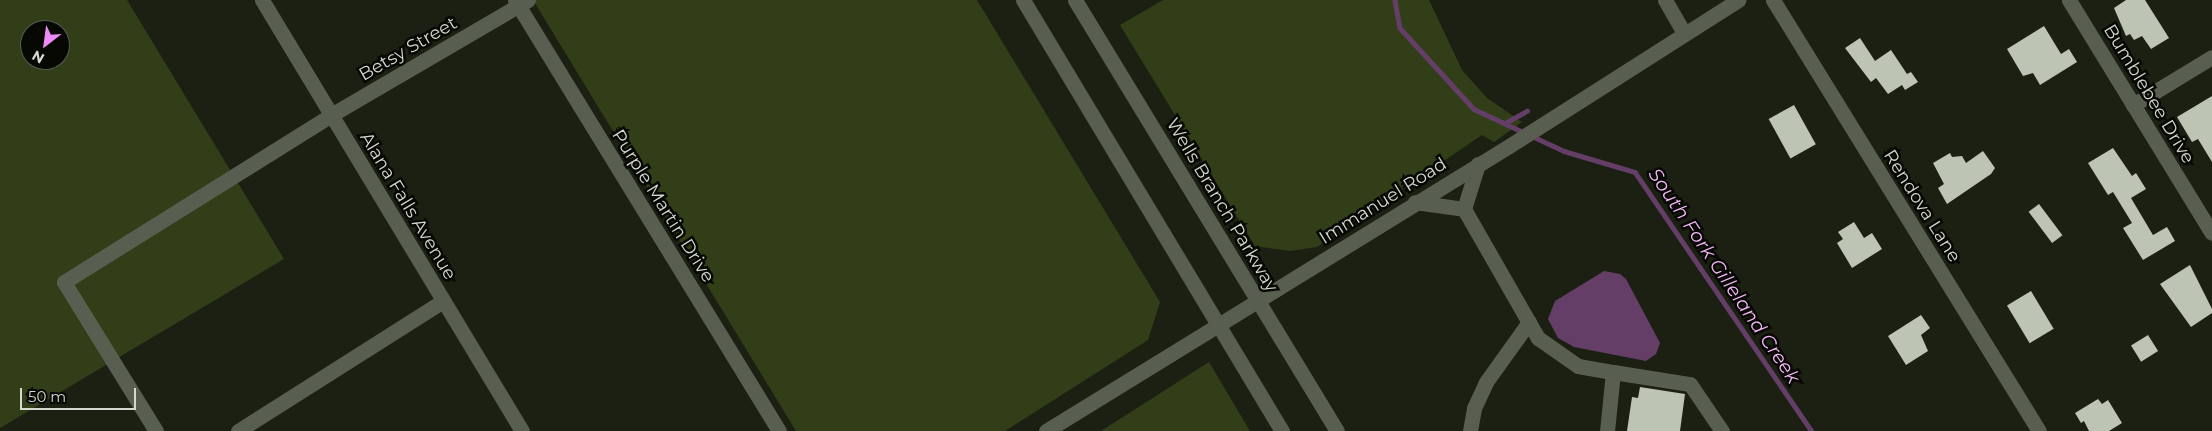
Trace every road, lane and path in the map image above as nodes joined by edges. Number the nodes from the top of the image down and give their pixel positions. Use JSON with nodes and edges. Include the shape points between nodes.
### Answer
{"nodes":[{"id":1,"x":262,"y":0,"type":"edge"},
{"id":2,"x":1023,"y":0,"type":"edge"},
{"id":3,"x":1075,"y":0,"type":"edge"},
{"id":4,"x":1664,"y":0,"type":"edge"},
{"id":5,"x":1738,"y":0,"type":"edge"},
{"id":6,"x":1773,"y":0,"type":"edge"},
{"id":7,"x":2069,"y":0,"type":"edge"},
{"id":8,"x":521,"y":2,"type":"edge"},
{"id":9,"x":1684,"y":33,"type":"junction"},
{"id":10,"x":2212,"y":57,"type":"edge"},
{"id":11,"x":2133,"y":104,"type":"junction"},
{"id":12,"x":331,"y":115,"type":"junction"},
{"id":13,"x":1478,"y":164,"type":"junction"},
{"id":14,"x":1416,"y":202,"type":"junction"},
{"id":15,"x":1464,"y":209,"type":"junction"},
{"id":16,"x":2212,"y":233,"type":"edge"},
{"id":17,"x":1258,"y":300,"type":"junction"},
{"id":18,"x":443,"y":301,"type":"junction"},
{"id":19,"x":1529,"y":322,"type":"junction"},
{"id":20,"x":1218,"y":324,"type":"junction"},
{"id":21,"x":1613,"y":372,"type":"junction"},
{"id":22,"x":156,"y":431,"type":"edge"},
{"id":23,"x":238,"y":431,"type":"edge"},
{"id":24,"x":522,"y":431,"type":"edge"},
{"id":25,"x":779,"y":431,"type":"edge"},
{"id":26,"x":1046,"y":431,"type":"edge"},
{"id":27,"x":1282,"y":431,"type":"edge"},
{"id":28,"x":1337,"y":431,"type":"edge"},
{"id":29,"x":1470,"y":431,"type":"edge"},
{"id":30,"x":1607,"y":431,"type":"edge"},
{"id":31,"x":1722,"y":431,"type":"edge"},
{"id":32,"x":2039,"y":431,"type":"edge"}],
"edges":[{"from":1,"to":12,"type":"street","name":"Alana Falls Avenue"},
{"from":2,"to":20,"type":"street"},
{"from":3,"to":17,"type":"street","name":"Wells Branch Parkway"},
{"from":4,"to":9,"type":"street"},
{"from":5,"to":9,"type":"street","name":"Immanuel Road"},
{"from":6,"to":32,"type":"street","name":"Rendova Lane"},
{"from":7,"to":11,"type":"street","name":"Bumblebee Drive"},
{"from":8,"to":12,"type":"street","name":"Betsy Street"},
{"from":8,"to":25,"type":"street","name":"Purple Martin Drive"},
{"from":9,"to":13,"type":"street","name":"Immanuel Road"},
{"from":10,"to":11,"type":"street"},
{"from":11,"to":16,"type":"street","name":"Bumblebee Drive"},
{"from":12,"to":18,"type":"street","name":"Alana Falls Avenue"},
{"from":12,"to":22,"type":"street","name":"Betsy Street","via":[[64,282]]},
{"from":13,"to":14,"type":"street","name":"Immanuel Road"},
{"from":13,"to":15,"type":"street"},
{"from":14,"to":15,"type":"street"},
{"from":14,"to":17,"type":"street","name":"Immanuel Road"},
{"from":15,"to":19,"type":"street"},
{"from":17,"to":20,"type":"street","name":"Immanuel Road"},
{"from":17,"to":28,"type":"street","name":"Wells Branch Parkway"},
{"from":18,"to":23,"type":"street"},
{"from":18,"to":24,"type":"street","name":"Alana Falls Avenue"},
{"from":19,"to":21,"type":"street","via":[[1538,338],[1578,366]]},
{"from":19,"to":29,"type":"street","via":[[1486,382],[1474,408]]},
{"from":20,"to":26,"type":"street","name":"Immanuel Road"},
{"from":20,"to":27,"type":"street"},
{"from":21,"to":30,"type":"street"},
{"from":21,"to":31,"type":"street","via":[[1690,384]]}]}
